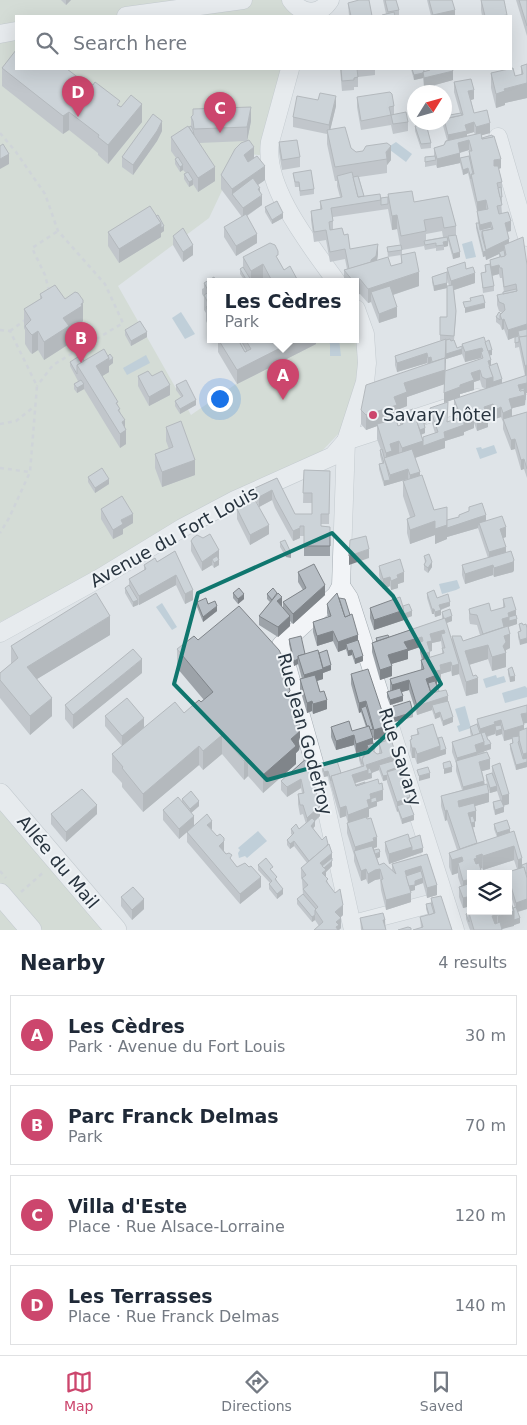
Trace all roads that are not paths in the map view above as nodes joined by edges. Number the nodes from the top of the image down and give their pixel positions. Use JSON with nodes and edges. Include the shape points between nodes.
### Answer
{"nodes":[{"id":1,"x":243,"y":0,"type":"edge"},
{"id":2,"x":291,"y":0,"type":"edge"},
{"id":3,"x":330,"y":0,"type":"edge"},
{"id":4,"x":306,"y":14,"type":"edge"},
{"id":5,"x":133,"y":15,"type":"edge"},
{"id":6,"x":15,"y":31,"type":"edge"},
{"id":7,"x":0,"y":34,"type":"edge"},
{"id":8,"x":290,"y":70,"type":"edge"},
{"id":9,"x":498,"y":137,"type":"dead end"},
{"id":10,"x":527,"y":237,"type":"edge"},
{"id":11,"x":334,"y":278,"type":"edge"},
{"id":12,"x":359,"y":317,"type":"edge"},
{"id":13,"x":491,"y":393,"type":"edge"},
{"id":14,"x":346,"y":441,"type":"junction"},
{"id":15,"x":341,"y":586,"type":"junction"},
{"id":16,"x":0,"y":633,"type":"edge"},
{"id":17,"x":0,"y":794,"type":"edge"},
{"id":18,"x":10,"y":894,"type":"edge"},
{"id":19,"x":445,"y":900,"type":"junction"},
{"id":20,"x":352,"y":928,"type":"edge"},
{"id":21,"x":31,"y":930,"type":"edge"},
{"id":22,"x":116,"y":930,"type":"edge"},
{"id":23,"x":455,"y":930,"type":"edge"}],
"edges":[{"from":1,"to":5,"type":"street"},
{"from":2,"to":4,"type":"street"},
{"from":3,"to":4,"type":"street","via":[[319,10]]},
{"from":6,"to":7,"type":"street"},
{"from":8,"to":11,"type":"street","via":[[270,142],[271,170],[301,232]]},
{"from":9,"to":10,"type":"street"},
{"from":12,"to":14,"type":"street","via":[[365,334],[367,363],[365,382]]},
{"from":13,"to":14,"type":"street"},
{"from":14,"to":15,"type":"street"},
{"from":14,"to":16,"type":"street","name":"Avenue du Fort Louis","via":[[333,456],[189,524]]},
{"from":15,"to":19,"type":"street","name":"Rue Savary","via":[[349,598]]},
{"from":15,"to":20,"type":"street","name":"Rue Jean Godefroy","via":[[336,595],[281,645],[322,794]]},
{"from":17,"to":22,"type":"street","name":"Allée du Mail"},
{"from":18,"to":21,"type":"street"},
{"from":19,"to":20,"type":"street"},
{"from":19,"to":23,"type":"street","name":"Rue Savary"}]}
